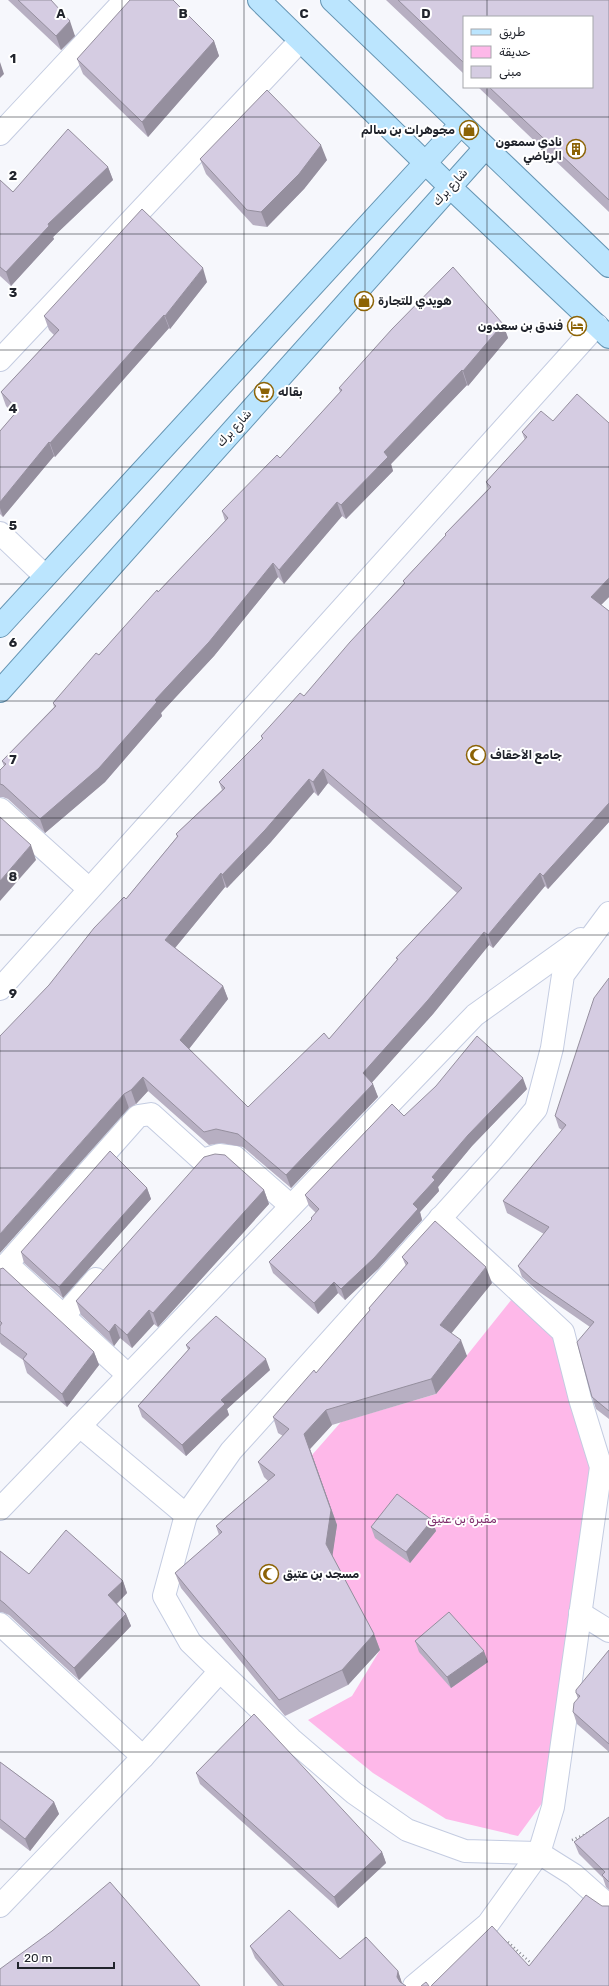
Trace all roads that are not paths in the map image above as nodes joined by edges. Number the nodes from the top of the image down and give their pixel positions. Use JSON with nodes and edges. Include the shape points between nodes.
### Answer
{"nodes":[{"id":1,"x":125,"y":0,"type":"edge"},
{"id":2,"x":259,"y":0,"type":"edge"},
{"id":3,"x":332,"y":0,"type":"edge"},
{"id":4,"x":300,"y":41,"type":"junction"},
{"id":5,"x":461,"y":124,"type":"junction"},
{"id":6,"x":0,"y":134,"type":"edge"},
{"id":7,"x":485,"y":148,"type":"junction"},
{"id":8,"x":426,"y":163,"type":"junction"},
{"id":9,"x":450,"y":187,"type":"junction"},
{"id":10,"x":609,"y":266,"type":"edge"},
{"id":11,"x":603,"y":331,"type":"edge"},
{"id":12,"x":0,"y":360,"type":"edge"},
{"id":13,"x":0,"y":533,"type":"edge"},
{"id":14,"x":45,"y":576,"type":"junction"},
{"id":15,"x":0,"y":626,"type":"edge"},
{"id":16,"x":0,"y":691,"type":"edge"},
{"id":17,"x":0,"y":809,"type":"edge"},
{"id":18,"x":89,"y":889,"type":"junction"},
{"id":19,"x":609,"y":913,"type":"edge"},
{"id":20,"x":595,"y":929,"type":"junction"},
{"id":21,"x":0,"y":988,"type":"edge"},
{"id":22,"x":202,"y":1160,"type":"junction"},
{"id":23,"x":187,"y":1178,"type":"edge"},
{"id":24,"x":291,"y":1206,"type":"junction"},
{"id":25,"x":440,"y":1218,"type":"junction"},
{"id":26,"x":107,"y":1267,"type":"edge"},
{"id":27,"x":4,"y":1268,"type":"edge"},
{"id":28,"x":65,"y":1314,"type":"junction"},
{"id":29,"x":128,"y":1375,"type":"junction"},
{"id":30,"x":80,"y":1426,"type":"junction"},
{"id":31,"x":0,"y":1509,"type":"edge"},
{"id":32,"x":186,"y":1515,"type":"junction"},
{"id":33,"x":580,"y":1613,"type":"junction"},
{"id":34,"x":0,"y":1624,"type":"edge"},
{"id":35,"x":609,"y":1631,"type":"edge"},
{"id":36,"x":220,"y":1671,"type":"junction"},
{"id":37,"x":143,"y":1757,"type":"junction"},
{"id":38,"x":539,"y":1853,"type":"junction"},
{"id":39,"x":0,"y":1906,"type":"edge"},
{"id":40,"x":609,"y":1906,"type":"edge"},
{"id":41,"x":414,"y":1986,"type":"edge"}],
"edges":[{"from":1,"to":6,"type":"street"},
{"from":2,"to":4,"type":"main road"},
{"from":3,"to":5,"type":"main road"},
{"from":4,"to":8,"type":"main road"},
{"from":4,"to":12,"type":"street"},
{"from":5,"to":7,"type":"main road"},
{"from":5,"to":8,"type":"main road"},
{"from":7,"to":9,"type":"main road","name":"شارع برك"},
{"from":7,"to":10,"type":"main road"},
{"from":8,"to":9,"type":"main road"},
{"from":8,"to":14,"type":"main road"},
{"from":9,"to":11,"type":"main road"},
{"from":9,"to":16,"type":"main road","name":"شارع برك"},
{"from":11,"to":18,"type":"street"},
{"from":13,"to":14,"type":"street"},
{"from":14,"to":15,"type":"main road"},
{"from":17,"to":18,"type":"street"},
{"from":18,"to":21,"type":"street"},
{"from":19,"to":20,"type":"street"},
{"from":20,"to":24,"type":"street","via":[[475,1015]]},
{"from":20,"to":25,"type":"street","via":[[563,975],[552,1048],[536,1109]]},
{"from":22,"to":23,"type":"street"},
{"from":22,"to":24,"type":"street","via":[[219,1155],[235,1157]]},
{"from":22,"to":27,"type":"street","via":[[151,1114],[138,1116]]},
{"from":24,"to":29,"type":"street"},
{"from":25,"to":32,"type":"street","via":[[231,1451]]},
{"from":25,"to":33,"type":"street","via":[[563,1332],[601,1467]]},
{"from":26,"to":28,"type":"street"},
{"from":27,"to":28,"type":"street"},
{"from":28,"to":29,"type":"street"},
{"from":29,"to":30,"type":"street"},
{"from":30,"to":31,"type":"street"},
{"from":30,"to":32,"type":"street"},
{"from":32,"to":36,"type":"street","via":[[164,1596],[190,1642]]},
{"from":33,"to":35,"type":"street"},
{"from":33,"to":38,"type":"street","via":[[553,1807]]},
{"from":34,"to":37,"type":"street"},
{"from":36,"to":37,"type":"street"},
{"from":36,"to":38,"type":"street","via":[[291,1739],[349,1788],[407,1830],[465,1851]]},
{"from":37,"to":39,"type":"street"},
{"from":38,"to":40,"type":"street","via":[[574,1875]]},
{"from":38,"to":41,"type":"street","via":[[488,1924]]}]}
